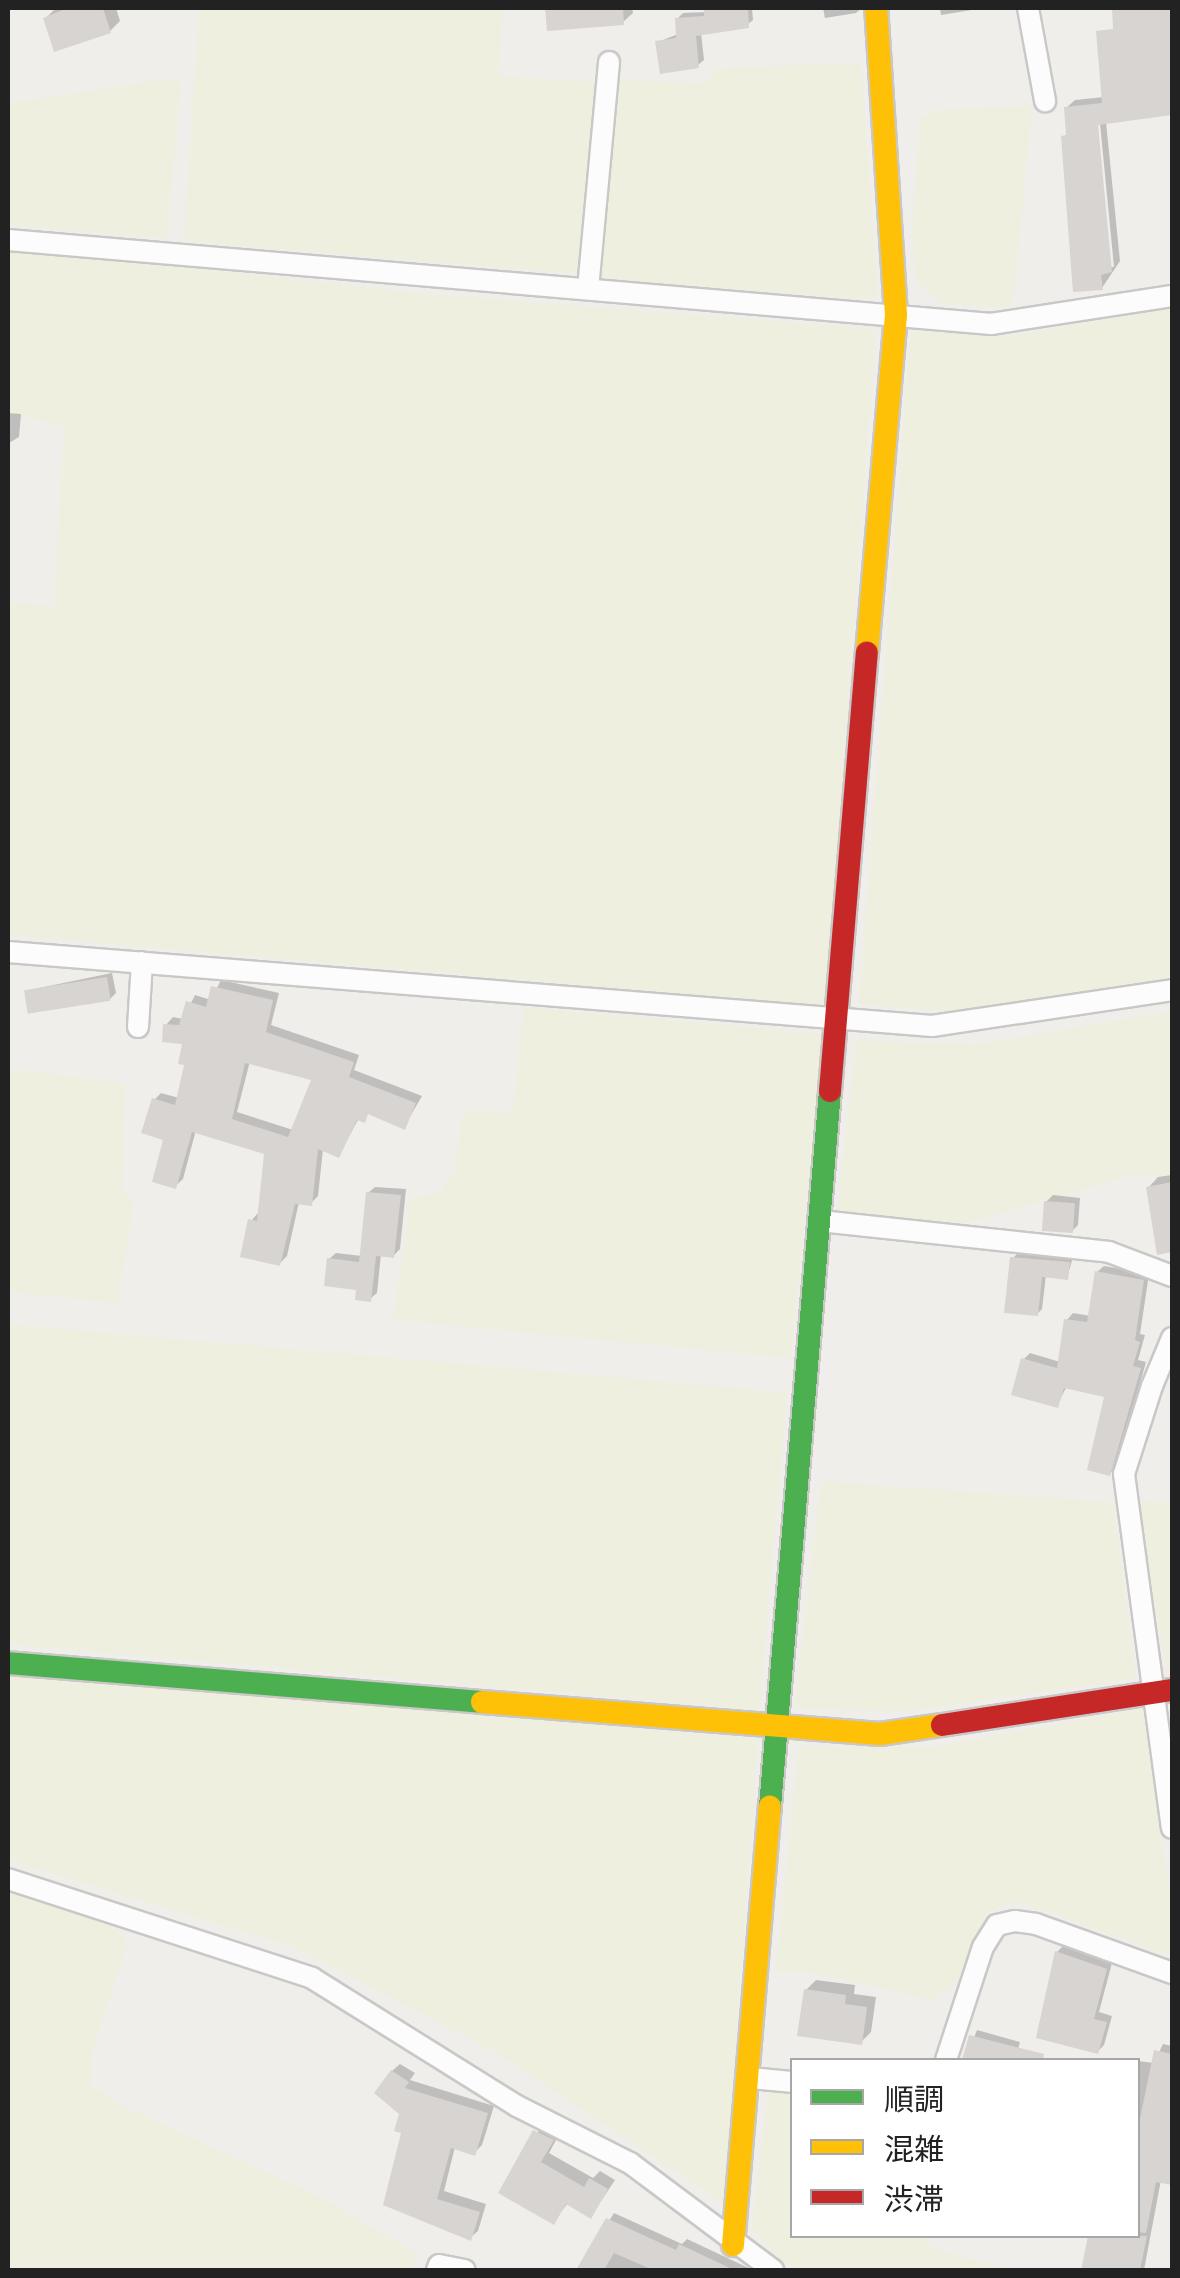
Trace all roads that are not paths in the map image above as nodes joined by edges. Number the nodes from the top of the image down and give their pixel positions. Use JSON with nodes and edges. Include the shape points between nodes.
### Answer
{"nodes":[{"id":1,"x":876,"y":8,"type":"edge"},
{"id":2,"x":1028,"y":8,"type":"edge"},
{"id":3,"x":608,"y":62,"type":"dead end"},
{"id":4,"x":1045,"y":101,"type":"dead end"},
{"id":5,"x":8,"y":240,"type":"edge"},
{"id":6,"x":588,"y":289,"type":"junction"},
{"id":7,"x":1172,"y":296,"type":"edge"},
{"id":8,"x":896,"y":315,"type":"junction"},
{"id":9,"x":8,"y":952,"type":"edge"},
{"id":10,"x":142,"y":962,"type":"junction"},
{"id":11,"x":1172,"y":990,"type":"edge"},
{"id":12,"x":835,"y":1019,"type":"junction"},
{"id":13,"x":138,"y":1027,"type":"dead end"},
{"id":14,"x":820,"y":1221,"type":"junction"},
{"id":15,"x":1172,"y":1276,"type":"edge"},
{"id":16,"x":1172,"y":1338,"type":"edge"},
{"id":17,"x":8,"y":1663,"type":"edge"},
{"id":18,"x":1162,"y":1691,"type":"edge"},
{"id":19,"x":778,"y":1725,"type":"junction"},
{"id":20,"x":1172,"y":1828,"type":"edge"},
{"id":21,"x":8,"y":1879,"type":"edge"},
{"id":22,"x":1172,"y":1973,"type":"edge"},
{"id":23,"x":947,"y":2058,"type":"edge"},
{"id":24,"x":750,"y":2078,"type":"junction"},
{"id":25,"x":790,"y":2082,"type":"edge"},
{"id":26,"x":733,"y":2245,"type":"junction"},
{"id":27,"x":437,"y":2270,"type":"edge"},
{"id":28,"x":465,"y":2270,"type":"edge"},
{"id":29,"x":773,"y":2270,"type":"edge"}],
"edges":[{"from":1,"to":8,"type":"street"},
{"from":2,"to":4,"type":"street"},
{"from":3,"to":6,"type":"street"},
{"from":5,"to":6,"type":"street"},
{"from":6,"to":8,"type":"street"},
{"from":7,"to":8,"type":"street","via":[[991,324]]},
{"from":8,"to":12,"type":"street"},
{"from":9,"to":10,"type":"street"},
{"from":10,"to":12,"type":"street"},
{"from":10,"to":13,"type":"street"},
{"from":11,"to":12,"type":"street","via":[[954,1025]]},
{"from":12,"to":14,"type":"street"},
{"from":14,"to":15,"type":"street","via":[[1109,1252]]},
{"from":14,"to":19,"type":"street"},
{"from":16,"to":18,"type":"street","via":[[1124,1474]]},
{"from":17,"to":19,"type":"street"},
{"from":18,"to":19,"type":"street","via":[[880,1734]]},
{"from":18,"to":20,"type":"street"},
{"from":19,"to":24,"type":"street"},
{"from":21,"to":26,"type":"street","via":[[312,1978],[517,2106],[630,2163]]},
{"from":22,"to":23,"type":"street","via":[[1036,1924],[997,1925],[983,1947]]},
{"from":24,"to":25,"type":"street"},
{"from":24,"to":26,"type":"street"},
{"from":26,"to":29,"type":"street"},
{"from":27,"to":28,"type":"street"}]}
